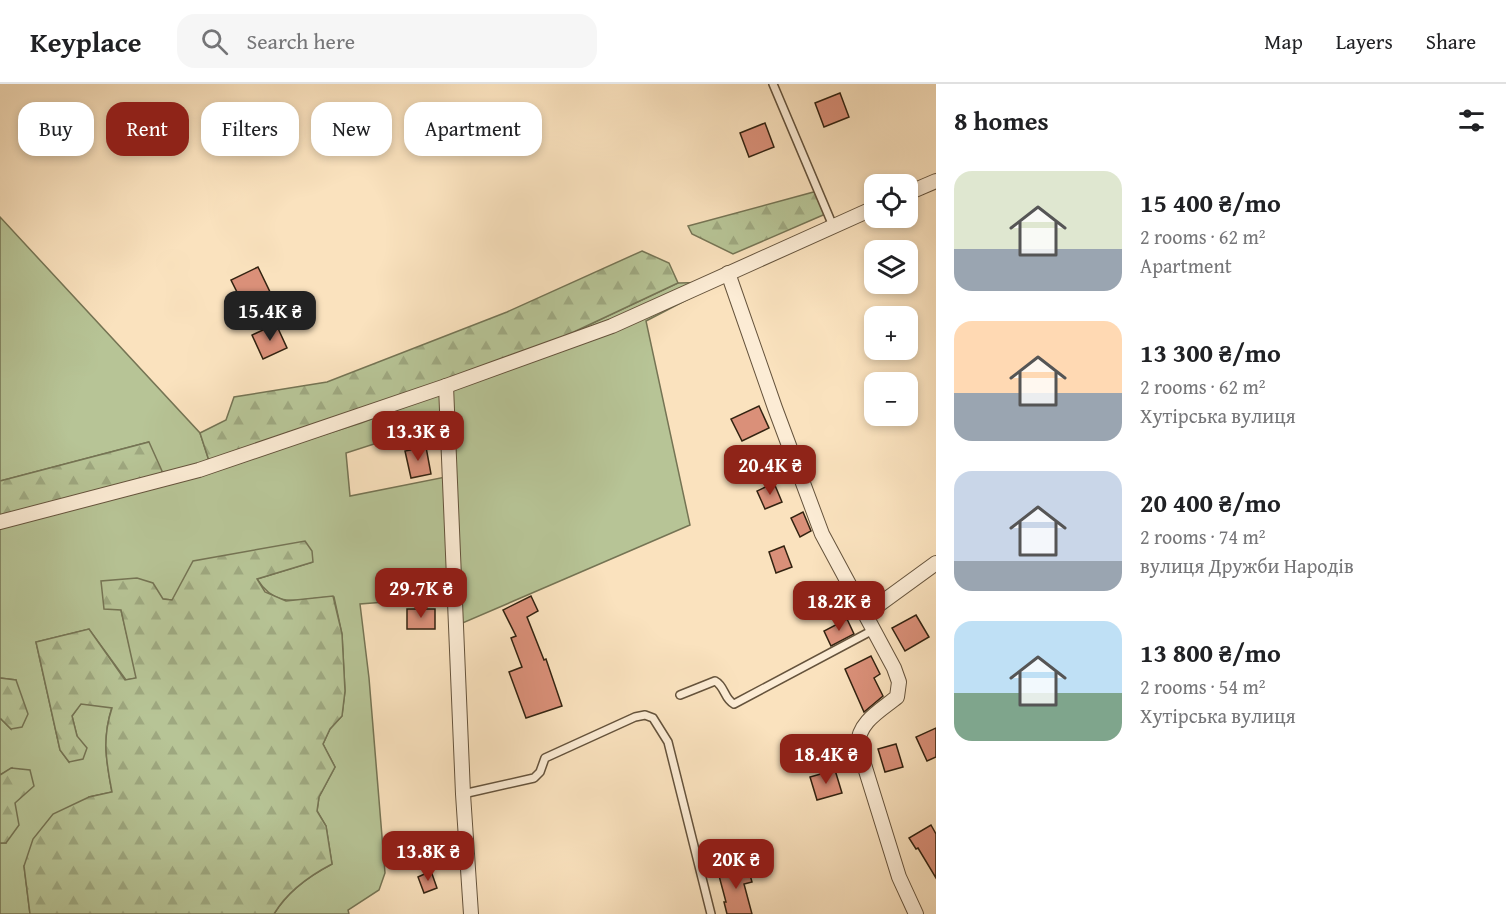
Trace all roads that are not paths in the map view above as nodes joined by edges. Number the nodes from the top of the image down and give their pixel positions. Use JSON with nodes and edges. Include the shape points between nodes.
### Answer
{"nodes":[{"id":1,"x":773,"y":84,"type":"edge"},
{"id":2,"x":936,"y":181,"type":"edge"},
{"id":3,"x":918,"y":189,"type":"edge"},
{"id":4,"x":864,"y":212,"type":"edge"},
{"id":5,"x":833,"y":226,"type":"junction"},
{"id":6,"x":728,"y":273,"type":"junction"},
{"id":7,"x":446,"y":386,"type":"junction"},
{"id":8,"x":0,"y":522,"type":"edge"},
{"id":9,"x":936,"y":563,"type":"edge"},
{"id":10,"x":866,"y":614,"type":"junction"},
{"id":11,"x":875,"y":629,"type":"junction"},
{"id":12,"x":680,"y":695,"type":"dead end"},
{"id":13,"x":463,"y":794,"type":"junction"},
{"id":14,"x":471,"y":914,"type":"edge"},
{"id":15,"x":711,"y":914,"type":"edge"},
{"id":16,"x":916,"y":914,"type":"edge"}],
"edges":[{"from":1,"to":5,"type":"lane"},
{"from":2,"to":3,"type":"street"},
{"from":4,"to":5,"type":"street"},
{"from":5,"to":6,"type":"street"},
{"from":6,"to":7,"type":"street","via":[[612,326]]},
{"from":6,"to":10,"type":"street","via":[[822,534]]},
{"from":7,"to":8,"type":"street","via":[[199,470]]},
{"from":7,"to":13,"type":"street"},
{"from":9,"to":10,"type":"street"},
{"from":10,"to":11,"type":"street"},
{"from":11,"to":12,"type":"lane","via":[[734,704],[715,681]]},
{"from":11,"to":16,"type":"street","via":[[894,668],[899,690],[897,697],[863,725],[858,745],[898,877]]},
{"from":13,"to":14,"type":"street"},
{"from":13,"to":15,"type":"lane","via":[[534,778],[545,758],[635,717],[653,718],[668,742]]}]}
